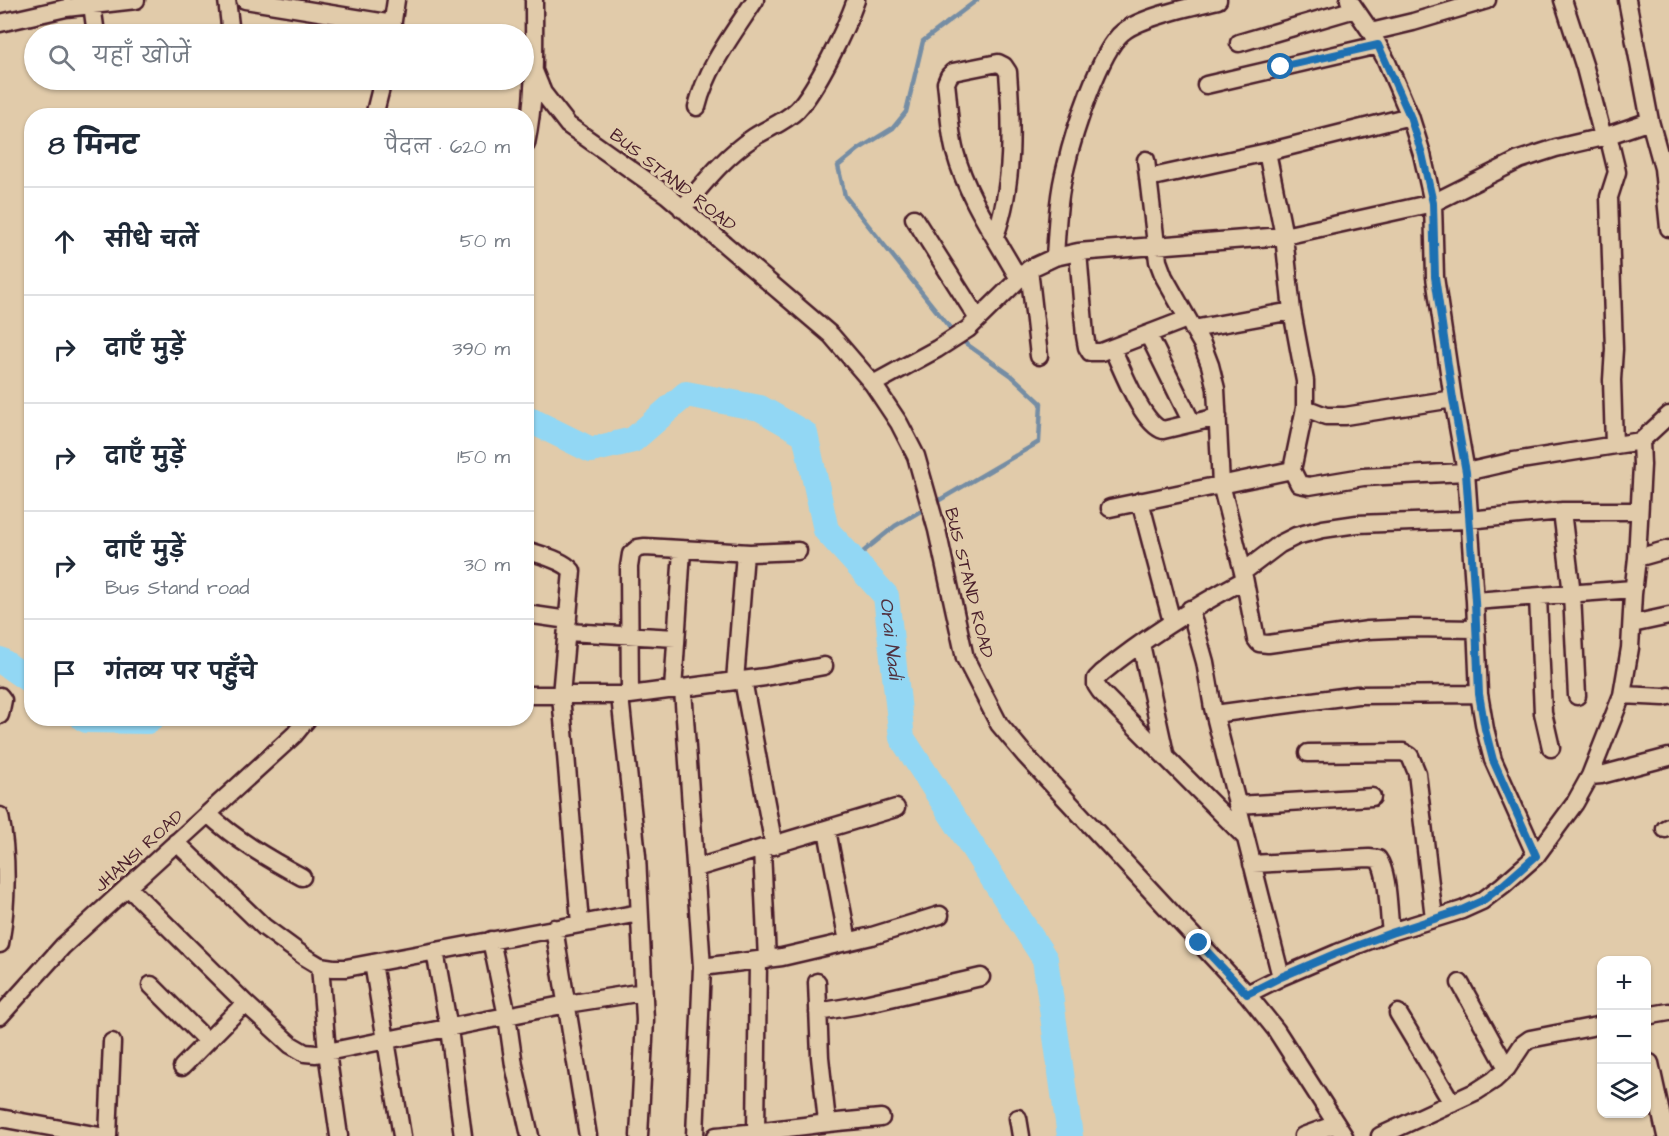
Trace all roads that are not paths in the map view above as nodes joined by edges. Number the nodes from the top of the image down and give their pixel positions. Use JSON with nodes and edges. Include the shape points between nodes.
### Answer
{"nodes":[{"id":1,"x":135,"y":0,"type":"edge"},
{"id":2,"x":227,"y":0,"type":"edge"},
{"id":3,"x":245,"y":0,"type":"edge"},
{"id":4,"x":396,"y":0,"type":"edge"},
{"id":5,"x":534,"y":0,"type":"edge"},
{"id":6,"x":755,"y":0,"type":"edge"},
{"id":7,"x":856,"y":0,"type":"edge"},
{"id":8,"x":1218,"y":0,"type":"edge"},
{"id":9,"x":1487,"y":0,"type":"edge"},
{"id":10,"x":1563,"y":0,"type":"edge"},
{"id":11,"x":1628,"y":0,"type":"edge"},
{"id":12,"x":1352,"y":4,"type":"edge"},
{"id":13,"x":92,"y":5,"type":"junction"},
{"id":14,"x":0,"y":23,"type":"edge"},
{"id":15,"x":95,"y":24,"type":"edge"},
{"id":16,"x":230,"y":24,"type":"edge"},
{"id":17,"x":367,"y":24,"type":"edge"},
{"id":18,"x":393,"y":24,"type":"edge"},
{"id":19,"x":1374,"y":39,"type":"junction"},
{"id":20,"x":1239,"y":43,"type":"dead end"},
{"id":21,"x":534,"y":71,"type":"joint"},
{"id":22,"x":1206,"y":85,"type":"dead end"},
{"id":23,"x":380,"y":90,"type":"edge"},
{"id":24,"x":533,"y":90,"type":"edge"},
{"id":25,"x":697,"y":107,"type":"dead end"},
{"id":26,"x":376,"y":108,"type":"edge"},
{"id":27,"x":532,"y":108,"type":"edge"},
{"id":28,"x":1410,"y":116,"type":"junction"},
{"id":29,"x":1650,"y":121,"type":"junction"},
{"id":30,"x":1605,"y":136,"type":"junction"},
{"id":31,"x":1267,"y":152,"type":"junction"},
{"id":32,"x":1146,"y":160,"type":"dead end"},
{"id":33,"x":1148,"y":178,"type":"junction"},
{"id":34,"x":1433,"y":203,"type":"junction"},
{"id":35,"x":682,"y":209,"type":"junction"},
{"id":36,"x":914,"y":218,"type":"dead end"},
{"id":37,"x":1669,"y":228,"type":"edge"},
{"id":38,"x":995,"y":236,"type":"junction"},
{"id":39,"x":1284,"y":236,"type":"junction"},
{"id":40,"x":1155,"y":246,"type":"junction"},
{"id":41,"x":1078,"y":252,"type":"junction"},
{"id":42,"x":1055,"y":256,"type":"junction"},
{"id":43,"x":1024,"y":274,"type":"junction"},
{"id":44,"x":1292,"y":311,"type":"junction"},
{"id":45,"x":973,"y":324,"type":"junction"},
{"id":46,"x":1190,"y":324,"type":"junction"},
{"id":47,"x":1148,"y":334,"type":"junction"},
{"id":48,"x":1112,"y":348,"type":"junction"},
{"id":49,"x":1039,"y":356,"type":"dead end"},
{"id":50,"x":873,"y":384,"type":"junction"},
{"id":51,"x":1453,"y":399,"type":"junction"},
{"id":52,"x":1305,"y":408,"type":"junction"},
{"id":53,"x":1218,"y":417,"type":"junction"},
{"id":54,"x":1668,"y":417,"type":"edge"},
{"id":55,"x":1192,"y":423,"type":"junction"},
{"id":56,"x":1641,"y":441,"type":"junction"},
{"id":57,"x":1614,"y":445,"type":"junction"},
{"id":58,"x":1292,"y":470,"type":"junction"},
{"id":59,"x":1466,"y":472,"type":"junction"},
{"id":60,"x":1221,"y":484,"type":"junction"},
{"id":61,"x":1140,"y":501,"type":"junction"},
{"id":62,"x":1110,"y":508,"type":"dead end"},
{"id":63,"x":1562,"y":511,"type":"junction"},
{"id":64,"x":1639,"y":511,"type":"junction"},
{"id":65,"x":1468,"y":520,"type":"junction"},
{"id":66,"x":1669,"y":549,"type":"edge"},
{"id":67,"x":682,"y":550,"type":"junction"},
{"id":68,"x":798,"y":552,"type":"dead end"},
{"id":69,"x":534,"y":553,"type":"edge"},
{"id":70,"x":745,"y":553,"type":"junction"},
{"id":71,"x":1637,"y":558,"type":"junction"},
{"id":72,"x":1243,"y":576,"type":"junction"},
{"id":73,"x":1633,"y":589,"type":"junction"},
{"id":74,"x":1572,"y":594,"type":"junction"},
{"id":75,"x":1538,"y":597,"type":"junction"},
{"id":76,"x":1475,"y":601,"type":"junction"},
{"id":77,"x":1190,"y":609,"type":"junction"},
{"id":78,"x":534,"y":616,"type":"edge"},
{"id":79,"x":1669,"y":616,"type":"edge"},
{"id":80,"x":1172,"y":622,"type":"junction"},
{"id":81,"x":1632,"y":624,"type":"junction"},
{"id":82,"x":567,"y":626,"type":"junction"},
{"id":83,"x":1476,"y":629,"type":"junction"},
{"id":84,"x":629,"y":635,"type":"junction"},
{"id":85,"x":676,"y":638,"type":"junction"},
{"id":86,"x":1141,"y":644,"type":"junction"},
{"id":87,"x":824,"y":666,"type":"dead end"},
{"id":88,"x":739,"y":680,"type":"junction"},
{"id":89,"x":678,"y":690,"type":"junction"},
{"id":90,"x":1479,"y":694,"type":"junction"},
{"id":91,"x":534,"y":695,"type":"edge"},
{"id":92,"x":561,"y":695,"type":"junction"},
{"id":93,"x":1622,"y":695,"type":"junction"},
{"id":94,"x":0,"y":696,"type":"edge"},
{"id":95,"x":625,"y":696,"type":"junction"},
{"id":96,"x":1577,"y":696,"type":"dead end"},
{"id":97,"x":1669,"y":696,"type":"edge"},
{"id":98,"x":1215,"y":714,"type":"junction"},
{"id":99,"x":0,"y":715,"type":"edge"},
{"id":100,"x":301,"y":726,"type":"edge"},
{"id":101,"x":1551,"y":748,"type":"dead end"},
{"id":102,"x":1308,"y":753,"type":"dead end"},
{"id":103,"x":1669,"y":757,"type":"edge"},
{"id":104,"x":1166,"y":758,"type":"junction"},
{"id":105,"x":1590,"y":776,"type":"junction"},
{"id":106,"x":1372,"y":797,"type":"dead end"},
{"id":107,"x":1238,"y":805,"type":"junction"},
{"id":108,"x":896,"y":808,"type":"dead end"},
{"id":109,"x":208,"y":814,"type":"junction"},
{"id":110,"x":0,"y":816,"type":"edge"},
{"id":111,"x":827,"y":830,"type":"junction"},
{"id":112,"x":1244,"y":836,"type":"junction"},
{"id":113,"x":177,"y":842,"type":"junction"},
{"id":114,"x":768,"y":848,"type":"junction"},
{"id":115,"x":1536,"y":856,"type":"junction"},
{"id":116,"x":1252,"y":864,"type":"junction"},
{"id":117,"x":696,"y":868,"type":"junction"},
{"id":118,"x":302,"y":877,"type":"dead end"},
{"id":119,"x":128,"y":886,"type":"junction"},
{"id":120,"x":639,"y":913,"type":"junction"},
{"id":121,"x":940,"y":915,"type":"dead end"},
{"id":122,"x":1434,"y":918,"type":"junction"},
{"id":123,"x":580,"y":923,"type":"junction"},
{"id":124,"x":554,"y":928,"type":"junction"},
{"id":125,"x":1391,"y":933,"type":"junction"},
{"id":126,"x":491,"y":940,"type":"junction"},
{"id":127,"x":848,"y":942,"type":"junction"},
{"id":128,"x":0,"y":944,"type":"edge"},
{"id":129,"x":435,"y":951,"type":"junction"},
{"id":130,"x":762,"y":961,"type":"junction"},
{"id":131,"x":372,"y":963,"type":"junction"},
{"id":132,"x":320,"y":966,"type":"junction"},
{"id":133,"x":702,"y":967,"type":"junction"},
{"id":134,"x":981,"y":977,"type":"dead end"},
{"id":135,"x":1281,"y":977,"type":"junction"},
{"id":136,"x":817,"y":982,"type":"dead end"},
{"id":137,"x":1460,"y":983,"type":"dead end"},
{"id":138,"x":151,"y":985,"type":"dead end"},
{"id":139,"x":643,"y":992,"type":"junction"},
{"id":140,"x":1247,"y":994,"type":"junction"},
{"id":141,"x":245,"y":1003,"type":"junction"},
{"id":142,"x":567,"y":1004,"type":"junction"},
{"id":143,"x":818,"y":1012,"type":"junction"},
{"id":144,"x":1398,"y":1012,"type":"dead end"},
{"id":145,"x":1669,"y":1012,"type":"edge"},
{"id":146,"x":1651,"y":1015,"type":"edge"},
{"id":147,"x":0,"y":1016,"type":"edge"},
{"id":148,"x":507,"y":1016,"type":"junction"},
{"id":149,"x":1597,"y":1026,"type":"edge"},
{"id":150,"x":449,"y":1029,"type":"junction"},
{"id":151,"x":207,"y":1041,"type":"junction"},
{"id":152,"x":386,"y":1041,"type":"junction"},
{"id":153,"x":112,"y":1042,"type":"dead end"},
{"id":154,"x":327,"y":1052,"type":"junction"},
{"id":155,"x":1650,"y":1064,"type":"edge"},
{"id":156,"x":182,"y":1067,"type":"dead end"},
{"id":157,"x":1507,"y":1068,"type":"junction"},
{"id":158,"x":1452,"y":1103,"type":"junction"},
{"id":159,"x":881,"y":1118,"type":"dead end"},
{"id":160,"x":1017,"y":1118,"type":"dead end"},
{"id":161,"x":0,"y":1119,"type":"edge"},
{"id":162,"x":818,"y":1127,"type":"edge"},
{"id":163,"x":1340,"y":1130,"type":"edge"},
{"id":164,"x":756,"y":1132,"type":"junction"},
{"id":165,"x":100,"y":1136,"type":"edge"},
{"id":166,"x":108,"y":1136,"type":"edge"},
{"id":167,"x":330,"y":1136,"type":"edge"},
{"id":168,"x":339,"y":1136,"type":"edge"},
{"id":169,"x":402,"y":1136,"type":"edge"},
{"id":170,"x":463,"y":1136,"type":"edge"},
{"id":171,"x":530,"y":1136,"type":"edge"},
{"id":172,"x":588,"y":1136,"type":"edge"},
{"id":173,"x":639,"y":1136,"type":"edge"},
{"id":174,"x":695,"y":1136,"type":"edge"},
{"id":175,"x":716,"y":1136,"type":"edge"},
{"id":176,"x":1021,"y":1136,"type":"edge"},
{"id":177,"x":1303,"y":1136,"type":"edge"},
{"id":178,"x":1380,"y":1136,"type":"edge"},
{"id":179,"x":1666,"y":1136,"type":"edge"}],
"edges":[{"from":1,"to":13,"type":"street"},
{"from":2,"to":16,"type":"street"},
{"from":3,"to":17,"type":"street"},
{"from":4,"to":18,"type":"street"},
{"from":5,"to":21,"type":"street"},
{"from":6,"to":25,"type":"street","via":[[711,68]]},
{"from":7,"to":35,"type":"street","via":[[806,100],[728,157]]},
{"from":8,"to":42,"type":"street","via":[[1135,25],[1122,32],[1110,48],[1094,81],[1066,166]]},
{"from":9,"to":19,"type":"street","via":[[1413,22]]},
{"from":10,"to":30,"type":"street"},
{"from":11,"to":29,"type":"street"},
{"from":12,"to":19,"type":"street"},
{"from":12,"to":20,"type":"street"},
{"from":13,"to":14,"type":"street"},
{"from":13,"to":15,"type":"street"},
{"from":19,"to":22,"type":"street"},
{"from":19,"to":28,"type":"street"},
{"from":21,"to":35,"type":"street","name":"BUS STAND ROAD","via":[[543,93],[568,125]]},
{"from":23,"to":26,"type":"street"},
{"from":24,"to":27,"type":"street"},
{"from":28,"to":31,"type":"street"},
{"from":28,"to":34,"type":"street"},
{"from":29,"to":30,"type":"street"},
{"from":29,"to":37,"type":"street","via":[[1663,168]]},
{"from":30,"to":34,"type":"street","via":[[1519,160]]},
{"from":30,"to":57,"type":"street","via":[[1617,172],[1609,197]]},
{"from":31,"to":33,"type":"street"},
{"from":31,"to":39,"type":"street"},
{"from":32,"to":33,"type":"street"},
{"from":33,"to":40,"type":"street"},
{"from":34,"to":39,"type":"street"},
{"from":34,"to":51,"type":"street","via":[[1435,277]]},
{"from":35,"to":50,"type":"street","name":"BUS STAND ROAD","via":[[831,335]]},
{"from":36,"to":45,"type":"street"},
{"from":38,"to":38,"type":"street","via":[[961,173],[946,83],[953,72],[998,63],[1008,72],[1011,134],[1006,195]]},
{"from":38,"to":43,"type":"street"},
{"from":39,"to":40,"type":"street"},
{"from":39,"to":44,"type":"street"},
{"from":40,"to":41,"type":"street"},
{"from":40,"to":46,"type":"street","via":[[1164,277]]},
{"from":41,"to":42,"type":"street"},
{"from":41,"to":48,"type":"street","via":[[1087,347],[1095,353]]},
{"from":42,"to":43,"type":"street"},
{"from":43,"to":45,"type":"street"},
{"from":43,"to":49,"type":"street"},
{"from":44,"to":46,"type":"street"},
{"from":44,"to":52,"type":"street","via":[[1303,362]]},
{"from":45,"to":50,"type":"street"},
{"from":46,"to":47,"type":"street"},
{"from":46,"to":53,"type":"street","via":[[1210,365]]},
{"from":47,"to":48,"type":"street"},
{"from":47,"to":55,"type":"street"},
{"from":48,"to":55,"type":"street","via":[[1141,408],[1156,428]]},
{"from":50,"to":140,"type":"street","name":"BUS STAND ROAD","via":[[916,456],[965,658],[999,724]]},
{"from":51,"to":52,"type":"street","via":[[1345,416],[1326,416]]},
{"from":51,"to":59,"type":"street"},
{"from":52,"to":58,"type":"street"},
{"from":53,"to":55,"type":"street"},
{"from":53,"to":60,"type":"street"},
{"from":54,"to":56,"type":"street"},
{"from":56,"to":57,"type":"street"},
{"from":56,"to":64,"type":"street"},
{"from":57,"to":59,"type":"street"},
{"from":58,"to":59,"type":"street","via":[[1299,484],[1308,486],[1363,477]]},
{"from":58,"to":60,"type":"street"},
{"from":59,"to":65,"type":"street"},
{"from":60,"to":61,"type":"street"},
{"from":60,"to":72,"type":"street"},
{"from":61,"to":62,"type":"street"},
{"from":61,"to":80,"type":"street"},
{"from":63,"to":64,"type":"street"},
{"from":63,"to":65,"type":"street"},
{"from":63,"to":74,"type":"street"},
{"from":64,"to":71,"type":"street"},
{"from":65,"to":72,"type":"street","via":[[1323,529],[1280,544]]},
{"from":65,"to":76,"type":"street"},
{"from":66,"to":71,"type":"street"},
{"from":67,"to":70,"type":"street"},
{"from":67,"to":84,"type":"street","via":[[645,547],[631,554]]},
{"from":67,"to":85,"type":"street"},
{"from":68,"to":70,"type":"street"},
{"from":69,"to":82,"type":"street","via":[[572,571]]},
{"from":70,"to":88,"type":"street"},
{"from":71,"to":73,"type":"street"},
{"from":72,"to":77,"type":"street"},
{"from":72,"to":83,"type":"street","via":[[1259,643],[1368,630]]},
{"from":73,"to":74,"type":"street"},
{"from":73,"to":81,"type":"street"},
{"from":74,"to":75,"type":"street"},
{"from":74,"to":96,"type":"street"},
{"from":75,"to":76,"type":"street"},
{"from":75,"to":101,"type":"street","via":[[1544,713]]},
{"from":76,"to":83,"type":"street"},
{"from":77,"to":80,"type":"street"},
{"from":77,"to":98,"type":"street"},
{"from":78,"to":82,"type":"street"},
{"from":79,"to":81,"type":"street"},
{"from":80,"to":86,"type":"street"},
{"from":81,"to":93,"type":"street"},
{"from":82,"to":84,"type":"street"},
{"from":82,"to":92,"type":"street"},
{"from":83,"to":90,"type":"street"},
{"from":84,"to":85,"type":"street"},
{"from":84,"to":95,"type":"street"},
{"from":85,"to":89,"type":"street"},
{"from":86,"to":104,"type":"street"},
{"from":86,"to":104,"type":"street","via":[[1102,673],[1096,685]]},
{"from":87,"to":88,"type":"street"},
{"from":88,"to":89,"type":"street"},
{"from":88,"to":114,"type":"street"},
{"from":89,"to":95,"type":"street"},
{"from":89,"to":117,"type":"street"},
{"from":90,"to":98,"type":"street","via":[[1357,695]]},
{"from":90,"to":115,"type":"street","via":[[1493,760]]},
{"from":91,"to":92,"type":"street"},
{"from":92,"to":95,"type":"street"},
{"from":92,"to":123,"type":"street"},
{"from":93,"to":97,"type":"street"},
{"from":93,"to":105,"type":"street"},
{"from":94,"to":99,"type":"street"},
{"from":95,"to":120,"type":"street"},
{"from":98,"to":107,"type":"street"},
{"from":100,"to":109,"type":"street","name":"JHANSI ROAD"},
{"from":102,"to":122,"type":"street","via":[[1403,752],[1410,756],[1417,773]]},
{"from":103,"to":105,"type":"street"},
{"from":104,"to":112,"type":"street"},
{"from":105,"to":115,"type":"street"},
{"from":106,"to":107,"type":"street"},
{"from":107,"to":112,"type":"street"},
{"from":108,"to":111,"type":"street"},
{"from":109,"to":113,"type":"street","name":"JHANSI ROAD"},
{"from":109,"to":118,"type":"street","via":[[254,851]]},
{"from":110,"to":128,"type":"street","via":[[5,859]]},
{"from":111,"to":114,"type":"street"},
{"from":111,"to":127,"type":"street"},
{"from":112,"to":116,"type":"street"},
{"from":113,"to":119,"type":"street","name":"JHANSI ROAD"},
{"from":113,"to":132,"type":"street","via":[[264,927]]},
{"from":114,"to":117,"type":"street"},
{"from":114,"to":130,"type":"street"},
{"from":115,"to":122,"type":"street","via":[[1482,901]]},
{"from":116,"to":125,"type":"street","via":[[1378,859],[1384,875]]},
{"from":116,"to":135,"type":"street"},
{"from":117,"to":133,"type":"street"},
{"from":119,"to":141,"type":"street"},
{"from":119,"to":147,"type":"street","name":"JHANSI ROAD","via":[[63,946]]},
{"from":120,"to":123,"type":"street"},
{"from":120,"to":139,"type":"street"},
{"from":121,"to":127,"type":"street"},
{"from":122,"to":125,"type":"street"},
{"from":123,"to":124,"type":"street"},
{"from":124,"to":126,"type":"street"},
{"from":124,"to":142,"type":"street"},
{"from":125,"to":135,"type":"street"},
{"from":126,"to":129,"type":"street"},
{"from":126,"to":148,"type":"street"},
{"from":127,"to":130,"type":"street"},
{"from":129,"to":131,"type":"street"},
{"from":129,"to":150,"type":"street"},
{"from":130,"to":133,"type":"street"},
{"from":130,"to":164,"type":"street"},
{"from":131,"to":132,"type":"street"},
{"from":131,"to":152,"type":"street"},
{"from":132,"to":154,"type":"street"},
{"from":133,"to":174,"type":"street"},
{"from":134,"to":143,"type":"street"},
{"from":135,"to":140,"type":"street"},
{"from":136,"to":143,"type":"street"},
{"from":137,"to":157,"type":"street"},
{"from":138,"to":151,"type":"street"},
{"from":139,"to":142,"type":"street"},
{"from":139,"to":173,"type":"street"},
{"from":140,"to":163,"type":"street","name":"BUS STAND ROAD","via":[[1276,1030]]},
{"from":141,"to":151,"type":"street"},
{"from":141,"to":154,"type":"street","via":[[291,1046],[305,1053]]},
{"from":142,"to":148,"type":"street"},
{"from":142,"to":172,"type":"street"},
{"from":143,"to":162,"type":"street"},
{"from":144,"to":158,"type":"street"},
{"from":145,"to":146,"type":"street"},
{"from":148,"to":150,"type":"street"},
{"from":148,"to":171,"type":"street"},
{"from":149,"to":157,"type":"street","via":[[1530,1039]]},
{"from":150,"to":152,"type":"street"},
{"from":150,"to":170,"type":"street"},
{"from":151,"to":156,"type":"street"},
{"from":152,"to":154,"type":"street"},
{"from":152,"to":169,"type":"street"},
{"from":153,"to":166,"type":"street"},
{"from":154,"to":168,"type":"street"},
{"from":155,"to":179,"type":"street"},
{"from":157,"to":158,"type":"street","via":[[1477,1091]]},
{"from":158,"to":178,"type":"street"},
{"from":159,"to":162,"type":"street"},
{"from":160,"to":176,"type":"street"},
{"from":161,"to":165,"type":"street"},
{"from":162,"to":164,"type":"street"},
{"from":163,"to":177,"type":"street"},
{"from":164,"to":175,"type":"street"},
{"from":167,"to":168,"type":"street"}]}
